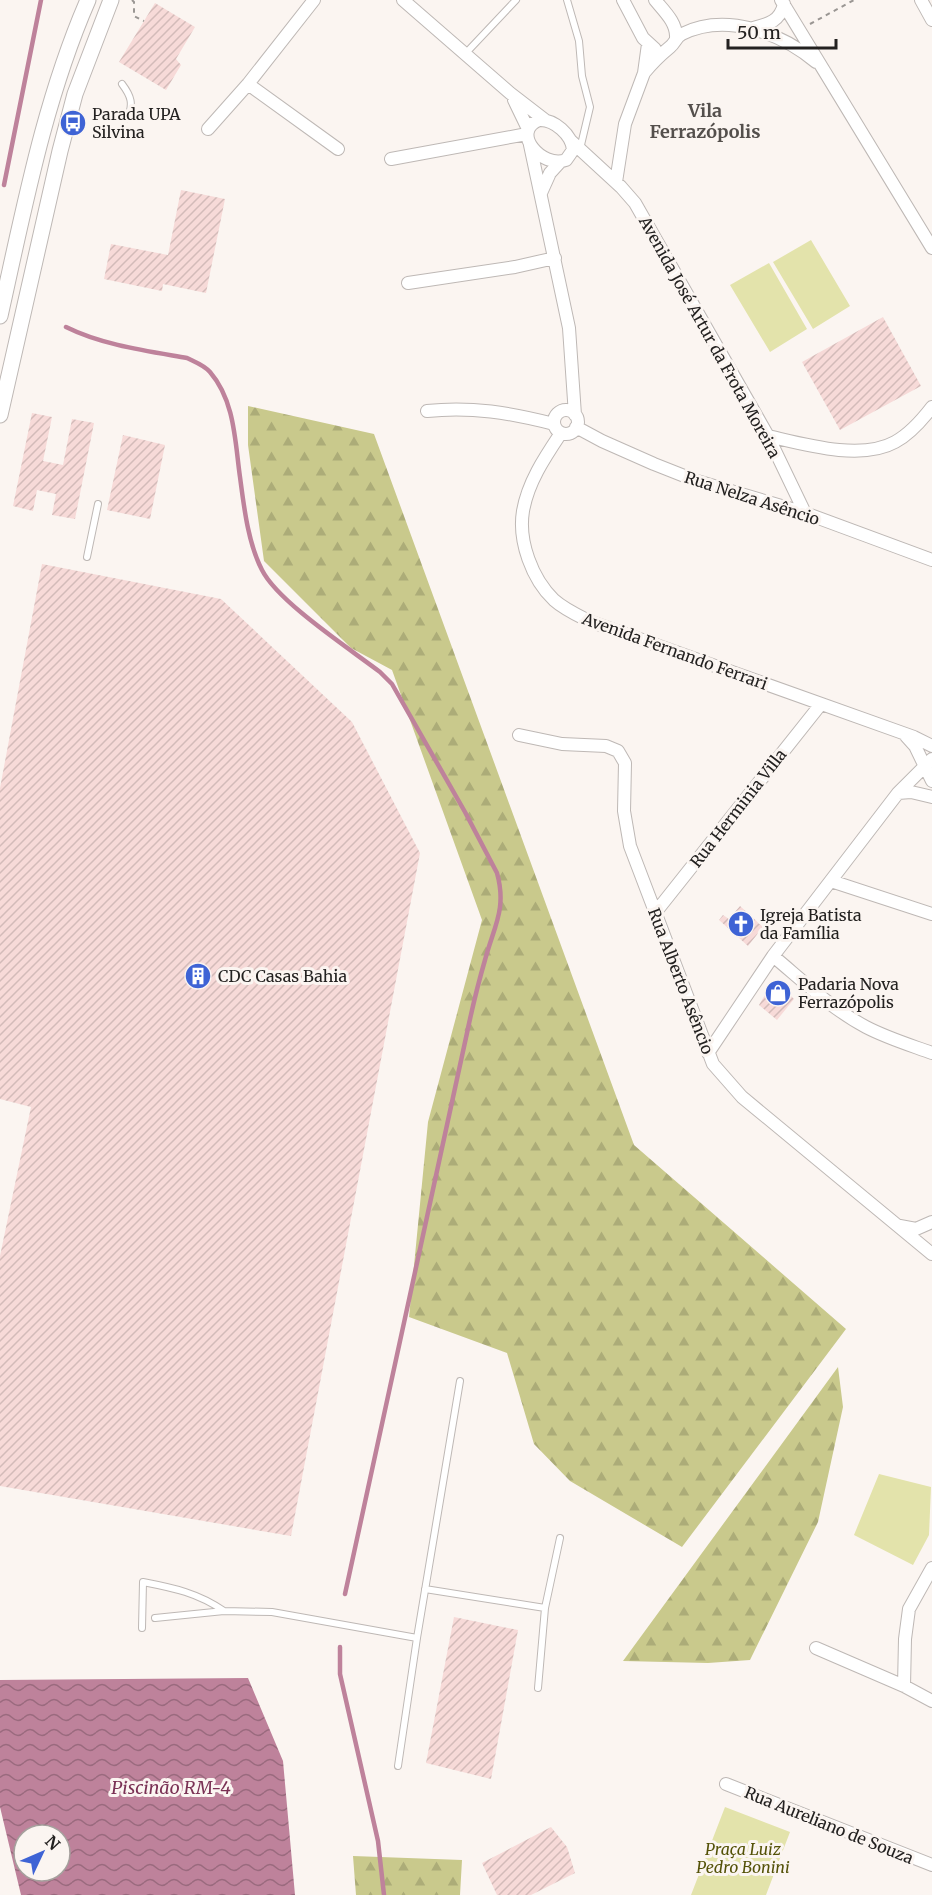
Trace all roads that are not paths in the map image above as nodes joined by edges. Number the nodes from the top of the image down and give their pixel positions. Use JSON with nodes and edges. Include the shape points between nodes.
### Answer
{"nodes":[{"id":1,"x":88,"y":0,"type":"edge"},
{"id":2,"x":111,"y":0,"type":"edge"},
{"id":3,"x":314,"y":0,"type":"edge"},
{"id":4,"x":403,"y":0,"type":"edge"},
{"id":5,"x":516,"y":0,"type":"edge"},
{"id":6,"x":567,"y":0,"type":"edge"},
{"id":7,"x":623,"y":0,"type":"edge"},
{"id":8,"x":655,"y":0,"type":"edge"},
{"id":9,"x":921,"y":0,"type":"edge"},
{"id":10,"x":782,"y":2,"type":"edge"},
{"id":11,"x":932,"y":20,"type":"edge"},
{"id":12,"x":752,"y":28,"type":"junction"},
{"id":13,"x":676,"y":38,"type":"junction"},
{"id":14,"x":648,"y":44,"type":"junction"},
{"id":15,"x":664,"y":51,"type":"junction"},
{"id":16,"x":465,"y":54,"type":"junction"},
{"id":17,"x":821,"y":66,"type":"junction"},
{"id":18,"x":644,"y":74,"type":"junction"},
{"id":19,"x":57,"y":80,"type":"junction"},
{"id":20,"x":79,"y":84,"type":"junction"},
{"id":21,"x":122,"y":84,"type":"dead end"},
{"id":22,"x":248,"y":84,"type":"junction"},
{"id":23,"x":510,"y":93,"type":"junction"},
{"id":24,"x":127,"y":118,"type":"dead end"},
{"id":25,"x":545,"y":120,"type":"junction"},
{"id":26,"x":208,"y":129,"type":"dead end"},
{"id":27,"x":529,"y":136,"type":"junction"},
{"id":28,"x":575,"y":145,"type":"junction"},
{"id":29,"x":338,"y":149,"type":"dead end"},
{"id":30,"x":391,"y":159,"type":"dead end"},
{"id":31,"x":563,"y":161,"type":"junction"},
{"id":32,"x":602,"y":171,"type":"junction"},
{"id":33,"x":616,"y":182,"type":"junction"},
{"id":34,"x":541,"y":193,"type":"junction"},
{"id":35,"x":932,"y":248,"type":"edge"},
{"id":36,"x":555,"y":258,"type":"junction"},
{"id":37,"x":408,"y":283,"type":"dead end"},
{"id":38,"x":0,"y":316,"type":"edge"},
{"id":39,"x":572,"y":375,"type":"junction"},
{"id":40,"x":932,"y":407,"type":"edge"},
{"id":41,"x":427,"y":411,"type":"dead end"},
{"id":42,"x":562,"y":411,"type":"junction"},
{"id":43,"x":0,"y":415,"type":"edge"},
{"id":44,"x":576,"y":421,"type":"junction"},
{"id":45,"x":557,"y":428,"type":"junction"},
{"id":46,"x":768,"y":436,"type":"junction"},
{"id":47,"x":98,"y":504,"type":"dead end"},
{"id":48,"x":805,"y":513,"type":"junction"},
{"id":49,"x":87,"y":557,"type":"dead end"},
{"id":50,"x":932,"y":560,"type":"edge"},
{"id":51,"x":821,"y":704,"type":"junction"},
{"id":52,"x":905,"y":734,"type":"junction"},
{"id":53,"x":519,"y":735,"type":"dead end"},
{"id":54,"x":932,"y":746,"type":"edge"},
{"id":55,"x":928,"y":762,"type":"edge"},
{"id":56,"x":932,"y":781,"type":"edge"},
{"id":57,"x":898,"y":793,"type":"junction"},
{"id":58,"x":932,"y":796,"type":"edge"},
{"id":59,"x":831,"y":881,"type":"junction"},
{"id":60,"x":655,"y":913,"type":"junction"},
{"id":61,"x":932,"y":914,"type":"edge"},
{"id":62,"x":773,"y":956,"type":"junction"},
{"id":63,"x":708,"y":1053,"type":"junction"},
{"id":64,"x":932,"y":1053,"type":"edge"},
{"id":65,"x":932,"y":1224,"type":"edge"},
{"id":66,"x":899,"y":1226,"type":"junction"},
{"id":67,"x":929,"y":1252,"type":"edge"},
{"id":68,"x":460,"y":1381,"type":"dead end"},
{"id":69,"x":560,"y":1539,"type":"dead end"},
{"id":70,"x":932,"y":1568,"type":"edge"},
{"id":71,"x":425,"y":1589,"type":"junction"},
{"id":72,"x":545,"y":1608,"type":"junction"},
{"id":73,"x":224,"y":1611,"type":"junction"},
{"id":74,"x":155,"y":1618,"type":"dead end"},
{"id":75,"x":142,"y":1628,"type":"dead end"},
{"id":76,"x":417,"y":1638,"type":"junction"},
{"id":77,"x":816,"y":1648,"type":"dead end"},
{"id":78,"x":904,"y":1686,"type":"junction"},
{"id":79,"x":538,"y":1688,"type":"dead end"},
{"id":80,"x":932,"y":1701,"type":"edge"},
{"id":81,"x":398,"y":1766,"type":"dead end"},
{"id":82,"x":726,"y":1784,"type":"dead end"},
{"id":83,"x":932,"y":1865,"type":"edge"}],
"edges":[{"from":1,"to":19,"type":"street"},
{"from":2,"to":20,"type":"street"},
{"from":3,"to":22,"type":"street"},
{"from":4,"to":16,"type":"street"},
{"from":5,"to":16,"type":"lane"},
{"from":6,"to":28,"type":"lane","via":[[579,41],[590,107]]},
{"from":7,"to":14,"type":"street"},
{"from":8,"to":13,"type":"street","via":[[674,25]]},
{"from":9,"to":11,"type":"street"},
{"from":10,"to":12,"type":"street","via":[[777,18]]},
{"from":10,"to":17,"type":"street"},
{"from":12,"to":13,"type":"street","via":[[717,25]]},
{"from":12,"to":17,"type":"street","via":[[781,39]]},
{"from":13,"to":15,"type":"street"},
{"from":14,"to":15,"type":"street"},
{"from":14,"to":18,"type":"street"},
{"from":15,"to":18,"type":"street"},
{"from":16,"to":23,"type":"street"},
{"from":17,"to":35,"type":"street"},
{"from":18,"to":33,"type":"street","via":[[625,124]]},
{"from":19,"to":20,"type":"lane"},
{"from":19,"to":38,"type":"street"},
{"from":20,"to":43,"type":"street"},
{"from":21,"to":24,"type":"lane","via":[[132,103]]},
{"from":22,"to":26,"type":"street"},
{"from":22,"to":29,"type":"street"},
{"from":23,"to":25,"type":"street"},
{"from":23,"to":27,"type":"street"},
{"from":25,"to":27,"type":"street","via":[[534,123]]},
{"from":25,"to":28,"type":"street"},
{"from":27,"to":30,"type":"street"},
{"from":27,"to":31,"type":"street","via":[[544,159]]},
{"from":27,"to":34,"type":"street"},
{"from":28,"to":31,"type":"street"},
{"from":28,"to":32,"type":"street","name":"Avenida José Artur da Frota Moreira"},
{"from":31,"to":32,"type":"street","name":"Avenida José Artur da Frota Moreira","via":[[581,162]]},
{"from":31,"to":34,"type":"street","via":[[550,173]]},
{"from":32,"to":33,"type":"street","name":"Avenida José Artur da Frota Moreira"},
{"from":33,"to":46,"type":"street","name":"Avenida José Artur da Frota Moreira","via":[[644,218]]},
{"from":34,"to":36,"type":"street"},
{"from":36,"to":37,"type":"street"},
{"from":36,"to":39,"type":"street","via":[[569,328]]},
{"from":39,"to":42,"type":"street"},
{"from":39,"to":44,"type":"street"},
{"from":40,"to":46,"type":"street","via":[[896,442],[873,449],[835,449]]},
{"from":41,"to":45,"type":"street","via":[[449,408],[505,412]]},
{"from":42,"to":44,"type":"street","via":[[569,411]]},
{"from":42,"to":45,"type":"street","via":[[556,416]]},
{"from":44,"to":45,"type":"street","via":[[569,434]]},
{"from":44,"to":48,"type":"street","name":"Rua Nelza Asêncio","via":[[602,441],[676,473]]},
{"from":45,"to":51,"type":"street","name":"Avenida Fernando Ferrari","via":[[534,477],[523,513],[526,550],[534,573],[548,594],[589,621]]},
{"from":46,"to":48,"type":"street","name":"Avenida José Artur da Frota Moreira"},
{"from":47,"to":49,"type":"lane"},
{"from":48,"to":50,"type":"street","name":"Rua Nelza Asêncio"},
{"from":51,"to":52,"type":"street","name":"Avenida Fernando Ferrari"},
{"from":51,"to":60,"type":"street","name":"Rua Herminia Villa"},
{"from":52,"to":54,"type":"street","name":"Avenida Fernando Ferrari"},
{"from":52,"to":55,"type":"street"},
{"from":53,"to":60,"type":"street","name":"Rua Alberto Asêncio","via":[[562,744],[606,746],[618,751],[625,770],[623,801],[630,846]]},
{"from":55,"to":56,"type":"street"},
{"from":55,"to":57,"type":"street"},
{"from":57,"to":58,"type":"street"},
{"from":57,"to":59,"type":"street"},
{"from":59,"to":61,"type":"street"},
{"from":59,"to":62,"type":"street"},
{"from":60,"to":63,"type":"street","name":"Rua Alberto Asêncio"},
{"from":62,"to":63,"type":"street"},
{"from":62,"to":64,"type":"street","via":[[865,1026]]},
{"from":63,"to":66,"type":"street","name":"Rua Alberto Asêncio","via":[[742,1097]]},
{"from":65,"to":66,"type":"street","via":[[916,1229]]},
{"from":65,"to":67,"type":"street","via":[[926,1239]]},
{"from":66,"to":67,"type":"street","name":"Rua Alberto Asêncio"},
{"from":68,"to":71,"type":"lane"},
{"from":69,"to":72,"type":"lane"},
{"from":70,"to":78,"type":"street","via":[[909,1609]]},
{"from":71,"to":72,"type":"lane"},
{"from":71,"to":76,"type":"lane"},
{"from":72,"to":79,"type":"lane"},
{"from":73,"to":74,"type":"lane"},
{"from":73,"to":75,"type":"lane","via":[[180,1589],[143,1582]]},
{"from":73,"to":76,"type":"lane","via":[[272,1612]]},
{"from":76,"to":81,"type":"lane"},
{"from":77,"to":78,"type":"street"},
{"from":78,"to":80,"type":"street"},
{"from":82,"to":83,"type":"street","name":"Rua Aureliano de Souza"}]}
